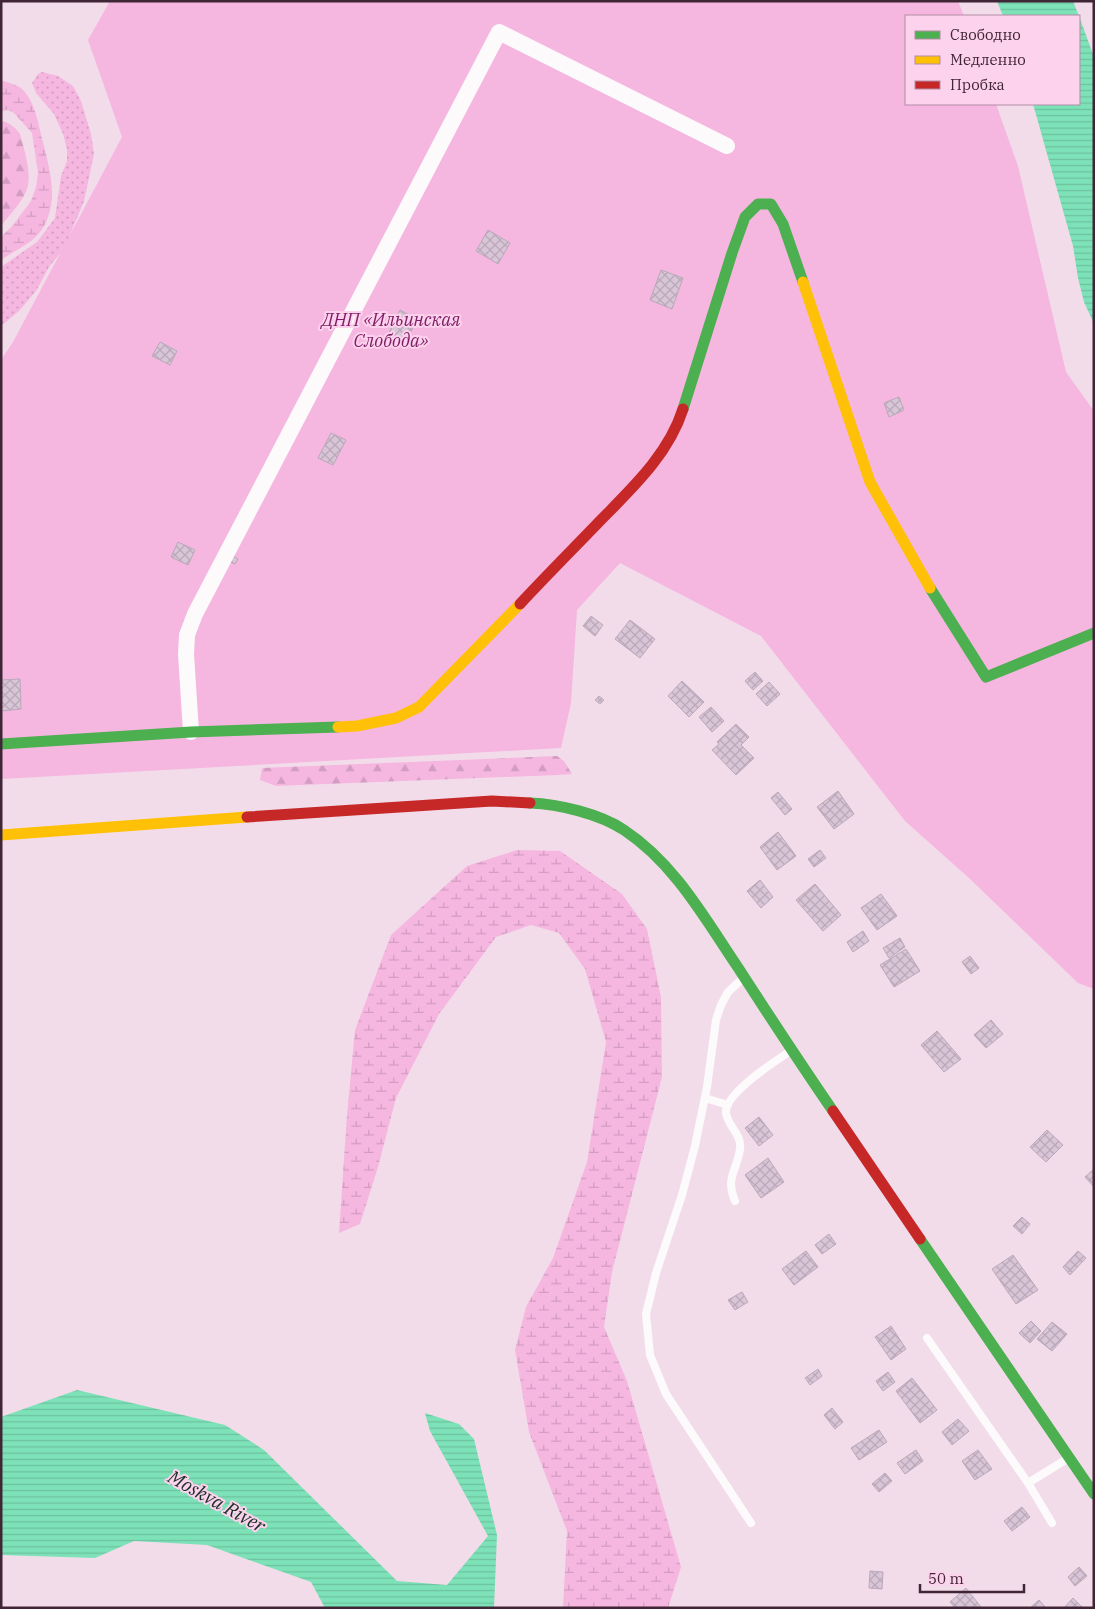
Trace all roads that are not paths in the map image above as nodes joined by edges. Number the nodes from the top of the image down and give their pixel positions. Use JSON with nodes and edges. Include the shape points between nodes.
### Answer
{"nodes":[{"id":1,"x":727,"y":146,"type":"dead end"},
{"id":2,"x":1094,"y":633,"type":"edge"},
{"id":3,"x":191,"y":732,"type":"junction"},
{"id":4,"x":1,"y":744,"type":"edge"},
{"id":5,"x":1,"y":836,"type":"edge"},
{"id":6,"x":745,"y":977,"type":"junction"},
{"id":7,"x":792,"y":1049,"type":"junction"},
{"id":8,"x":705,"y":1098,"type":"junction"},
{"id":9,"x":728,"y":1105,"type":"junction"},
{"id":10,"x":735,"y":1201,"type":"dead end"},
{"id":11,"x":927,"y":1338,"type":"dead end"},
{"id":12,"x":1068,"y":1458,"type":"junction"},
{"id":13,"x":1028,"y":1483,"type":"junction"},
{"id":14,"x":1094,"y":1494,"type":"edge"},
{"id":15,"x":751,"y":1523,"type":"dead end"},
{"id":16,"x":1052,"y":1523,"type":"dead end"}],
"edges":[{"from":1,"to":3,"type":"street","via":[[499,32],[195,614],[186,654]]},
{"from":2,"to":3,"type":"street","via":[[986,677],[870,482],[783,224],[771,204],[758,204],[745,217],[680,418],[665,447],[644,476],[419,707],[396,718],[357,726]]},
{"from":3,"to":4,"type":"street"},
{"from":5,"to":6,"type":"street","via":[[461,802],[558,806],[615,825],[653,852],[683,886]]},
{"from":6,"to":7,"type":"street"},
{"from":6,"to":8,"type":"lane","via":[[728,992],[720,1006]]},
{"from":7,"to":9,"type":"lane","via":[[761,1072]]},
{"from":7,"to":12,"type":"street"},
{"from":8,"to":9,"type":"lane"},
{"from":8,"to":15,"type":"lane","via":[[682,1195],[649,1297],[646,1314],[648,1341],[666,1394]]},
{"from":9,"to":10,"type":"lane","via":[[726,1115],[740,1146],[730,1190]]},
{"from":11,"to":13,"type":"lane"},
{"from":12,"to":13,"type":"lane"},
{"from":12,"to":14,"type":"street"},
{"from":13,"to":16,"type":"lane"}]}
